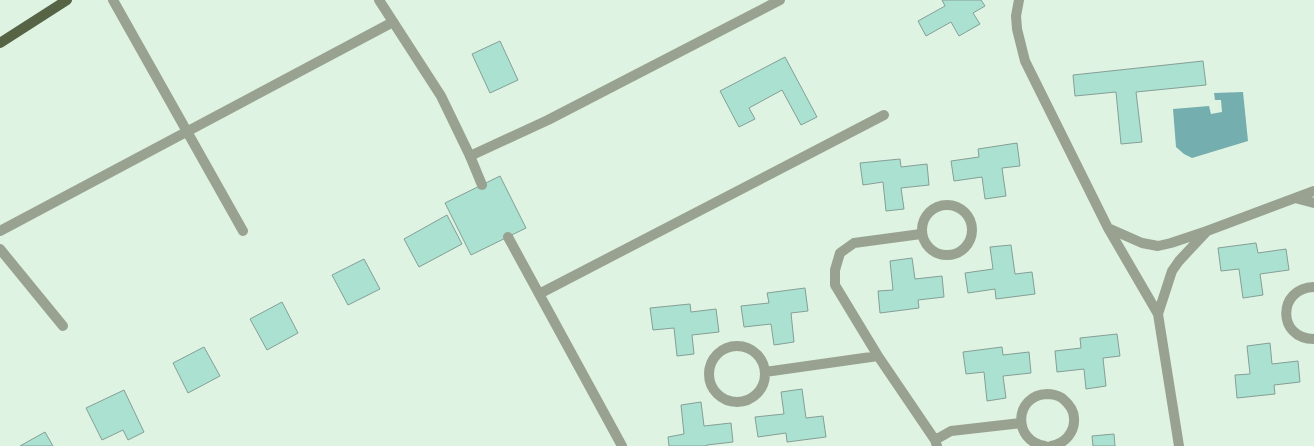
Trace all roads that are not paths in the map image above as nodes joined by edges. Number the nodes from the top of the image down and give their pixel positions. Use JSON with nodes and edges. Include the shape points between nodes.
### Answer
{"nodes":[{"id":1,"x":68,"y":0,"type":"edge"},
{"id":2,"x":113,"y":0,"type":"edge"},
{"id":3,"x":379,"y":0,"type":"edge"},
{"id":4,"x":780,"y":0,"type":"edge"},
{"id":5,"x":1019,"y":0,"type":"edge"},
{"id":6,"x":394,"y":22,"type":"junction"},
{"id":7,"x":0,"y":43,"type":"edge"},
{"id":8,"x":884,"y":115,"type":"dead end"},
{"id":9,"x":186,"y":131,"type":"junction"},
{"id":10,"x":470,"y":156,"type":"junction"},
{"id":11,"x":482,"y":185,"type":"dead end"},
{"id":12,"x":1314,"y":191,"type":"edge"},
{"id":13,"x":1295,"y":198,"type":"junction"},
{"id":14,"x":1314,"y":203,"type":"edge"},
{"id":15,"x":1108,"y":228,"type":"junction"},
{"id":16,"x":0,"y":231,"type":"edge"},
{"id":17,"x":243,"y":231,"type":"dead end"},
{"id":18,"x":1207,"y":231,"type":"junction"},
{"id":19,"x":921,"y":234,"type":"junction"},
{"id":20,"x":508,"y":237,"type":"dead end"},
{"id":21,"x":0,"y":249,"type":"edge"},
{"id":22,"x":1314,"y":287,"type":"edge"},
{"id":23,"x":538,"y":294,"type":"junction"},
{"id":24,"x":1158,"y":314,"type":"junction"},
{"id":25,"x":63,"y":326,"type":"dead end"},
{"id":26,"x":1314,"y":339,"type":"edge"},
{"id":27,"x":878,"y":356,"type":"junction"},
{"id":28,"x":765,"y":372,"type":"junction"},
{"id":29,"x":1022,"y":423,"type":"junction"},
{"id":30,"x":936,"y":443,"type":"edge"},
{"id":31,"x":622,"y":446,"type":"edge"},
{"id":32,"x":1045,"y":446,"type":"edge"},
{"id":33,"x":1051,"y":446,"type":"edge"},
{"id":34,"x":1179,"y":446,"type":"edge"}],
"edges":[{"from":1,"to":7,"type":"main road"},
{"from":2,"to":9,"type":"street"},
{"from":3,"to":6,"type":"street"},
{"from":4,"to":10,"type":"street","via":[[548,120]]},
{"from":5,"to":15,"type":"street","via":[[1017,29],[1025,61]]},
{"from":6,"to":9,"type":"street"},
{"from":6,"to":10,"type":"street","via":[[441,96]]},
{"from":8,"to":23,"type":"street"},
{"from":9,"to":16,"type":"street"},
{"from":9,"to":17,"type":"street"},
{"from":10,"to":11,"type":"street"},
{"from":12,"to":13,"type":"street"},
{"from":13,"to":14,"type":"street"},
{"from":13,"to":18,"type":"street"},
{"from":15,"to":18,"type":"street","via":[[1142,243],[1158,246]]},
{"from":15,"to":24,"type":"street"},
{"from":18,"to":24,"type":"street","via":[[1172,271]]},
{"from":19,"to":19,"type":"street","via":[[929,248],[944,256],[961,251],[971,238],[972,230],[967,215],[961,209],[946,205],[930,211],[921,225]]},
{"from":19,"to":27,"type":"street","via":[[854,243],[840,253],[835,270],[835,285]]},
{"from":20,"to":23,"type":"street"},
{"from":21,"to":25,"type":"street"},
{"from":22,"to":26,"type":"street","via":[[1306,287],[1292,295],[1286,310],[1286,318],[1294,332],[1300,337]]},
{"from":23,"to":31,"type":"street"},
{"from":24,"to":34,"type":"street"},
{"from":27,"to":28,"type":"street"},
{"from":27,"to":30,"type":"street"},
{"from":28,"to":28,"type":"street","via":[[758,355],[742,347],[733,347],[717,355],[711,363],[709,372],[710,382],[720,397],[743,402],[755,396],[761,389],[765,381]]},
{"from":29,"to":30,"type":"street","via":[[951,431]]},
{"from":29,"to":32,"type":"street","via":[[1026,435],[1032,441]]},
{"from":29,"to":33,"type":"street","via":[[1023,410],[1034,397],[1042,394],[1060,396],[1072,409],[1074,426],[1064,441]]}]}
